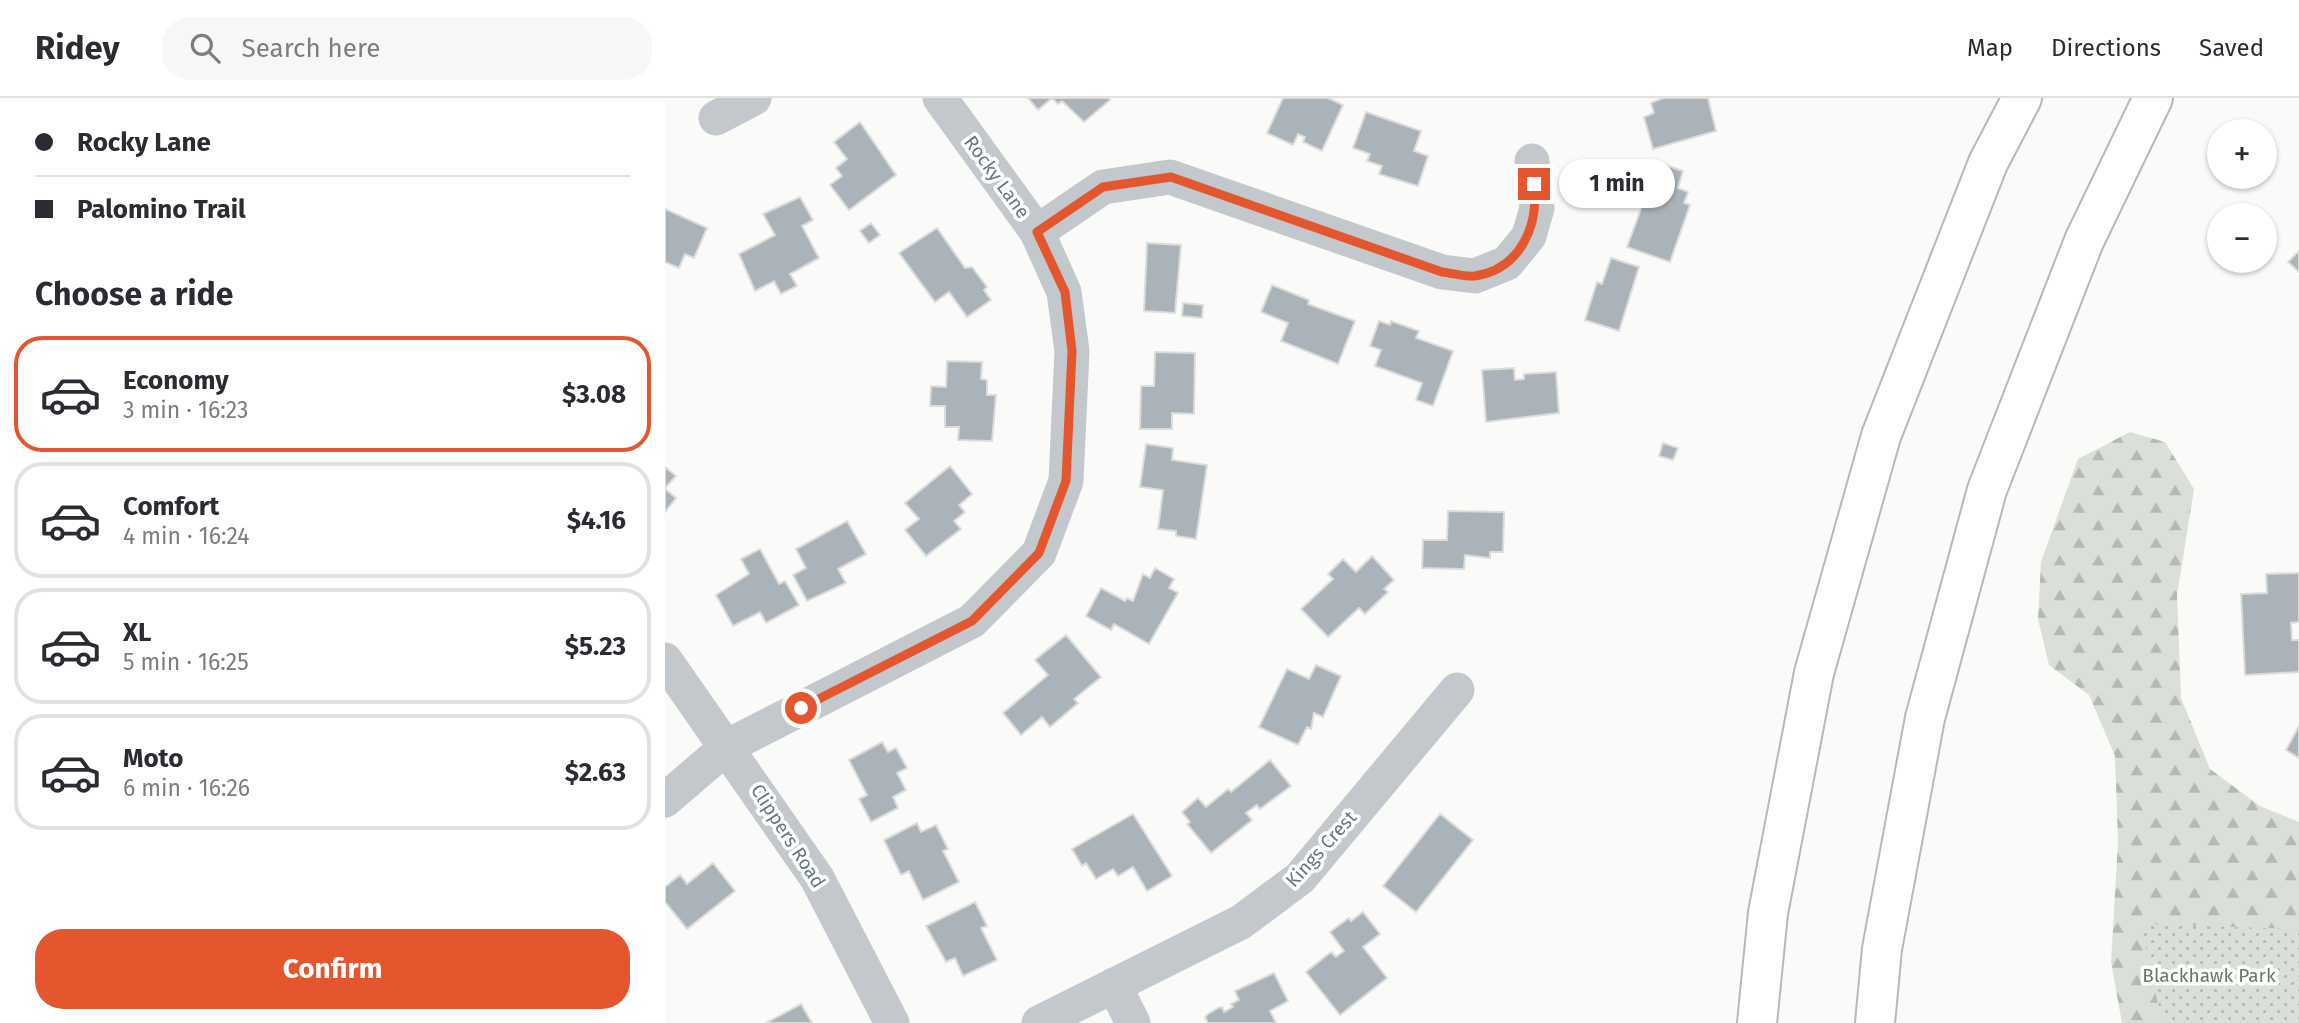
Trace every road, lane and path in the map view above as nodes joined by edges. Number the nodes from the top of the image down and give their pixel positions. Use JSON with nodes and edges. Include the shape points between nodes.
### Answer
{"nodes":[{"id":1,"x":754,"y":98,"type":"edge"},
{"id":2,"x":940,"y":98,"type":"edge"},
{"id":3,"x":2022,"y":98,"type":"edge"},
{"id":4,"x":2154,"y":98,"type":"edge"},
{"id":5,"x":716,"y":118,"type":"dead end"},
{"id":6,"x":1532,"y":161,"type":"dead end"},
{"id":7,"x":1037,"y":232,"type":"junction"},
{"id":8,"x":665,"y":660,"type":"edge"},
{"id":9,"x":1457,"y":690,"type":"dead end"},
{"id":10,"x":728,"y":746,"type":"junction"},
{"id":11,"x":665,"y":800,"type":"edge"},
{"id":12,"x":1114,"y":985,"type":"junction"},
{"id":13,"x":892,"y":1023,"type":"edge"},
{"id":14,"x":1039,"y":1023,"type":"edge"},
{"id":15,"x":1133,"y":1023,"type":"edge"},
{"id":16,"x":1757,"y":1023,"type":"edge"},
{"id":17,"x":1875,"y":1023,"type":"edge"}],
"edges":[{"from":1,"to":5,"type":"street"},
{"from":2,"to":7,"type":"street","name":"Rocky Lane"},
{"from":3,"to":16,"type":"highway","via":[[1989,163],[1881,436],[1814,673],[1768,913]]},
{"from":4,"to":17,"type":"highway","via":[[2084,241],[1987,490],[1925,718],[1882,949]]},
{"from":6,"to":7,"type":"street","via":[[1537,208],[1529,236],[1507,263],[1475,276],[1442,272],[1171,177],[1103,187]]},
{"from":7,"to":10,"type":"street","name":"Rocky Lane","via":[[1065,292],[1072,351],[1066,481],[1039,553],[972,621]]},
{"from":8,"to":10,"type":"street","name":"Clippers Road"},
{"from":9,"to":12,"type":"street","name":"Kings Crest","via":[[1300,878],[1241,922]]},
{"from":10,"to":11,"type":"street","name":"Rocky Lane"},
{"from":10,"to":13,"type":"street","name":"Clippers Road","via":[[817,878]]},
{"from":12,"to":14,"type":"street","name":"Kings Crest"},
{"from":12,"to":15,"type":"street"}]}
